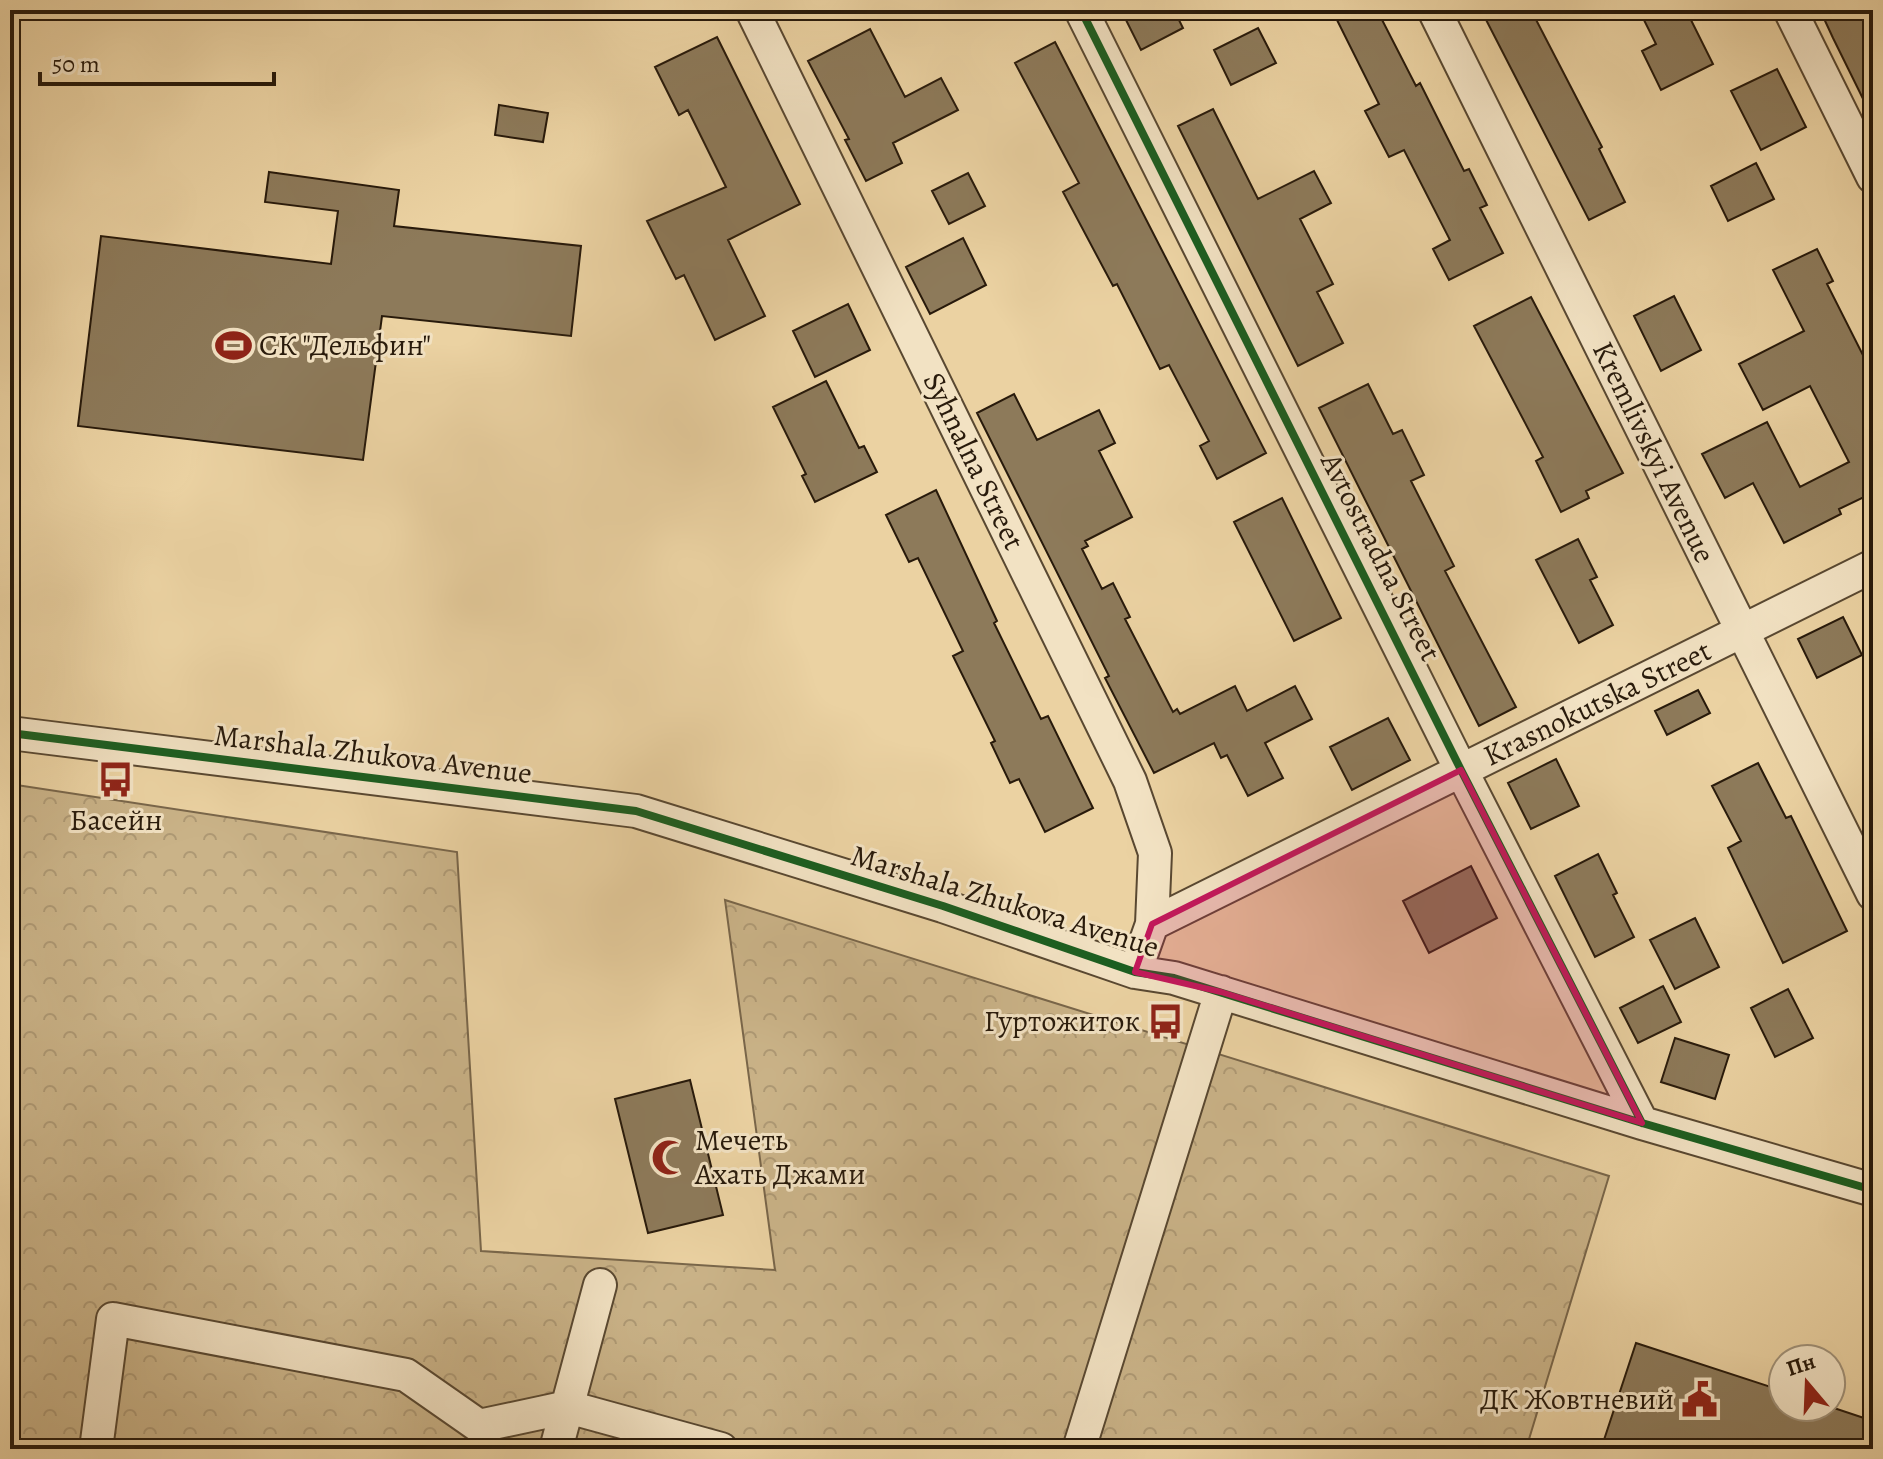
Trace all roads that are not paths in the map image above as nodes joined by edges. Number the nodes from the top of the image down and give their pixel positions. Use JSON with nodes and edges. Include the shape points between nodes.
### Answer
{"nodes":[{"id":1,"x":752,"y":10,"type":"edge"},
{"id":2,"x":1081,"y":10,"type":"edge"},
{"id":3,"x":1434,"y":10,"type":"edge"},
{"id":4,"x":1790,"y":10,"type":"edge"},
{"id":5,"x":1873,"y":177,"type":"edge"},
{"id":6,"x":1873,"y":566,"type":"edge"},
{"id":7,"x":1742,"y":631,"type":"junction"},
{"id":8,"x":10,"y":733,"type":"edge"},
{"id":9,"x":1461,"y":770,"type":"junction"},
{"id":10,"x":1873,"y":894,"type":"edge"},
{"id":11,"x":1152,"y":924,"type":"junction"},
{"id":12,"x":1135,"y":972,"type":"junction"},
{"id":13,"x":1221,"y":992,"type":"junction"},
{"id":14,"x":1642,"y":1123,"type":"junction"},
{"id":15,"x":1873,"y":1190,"type":"edge"},
{"id":16,"x":600,"y":1285,"type":"dead end"},
{"id":17,"x":568,"y":1407,"type":"junction"},
{"id":18,"x":96,"y":1449,"type":"edge"},
{"id":19,"x":556,"y":1449,"type":"edge"},
{"id":20,"x":721,"y":1449,"type":"edge"},
{"id":21,"x":1079,"y":1449,"type":"edge"}],
"edges":[{"from":1,"to":11,"type":"street","name":"Syhnalna Street","via":[[1130,781],[1155,853]]},
{"from":2,"to":9,"type":"street","name":"Avtostradna Street"},
{"from":3,"to":7,"type":"street","name":"Kremlivskyi Avenue"},
{"from":4,"to":5,"type":"street"},
{"from":6,"to":7,"type":"street","name":"Krasnokutska Street"},
{"from":7,"to":9,"type":"street","name":"Krasnokutska Street"},
{"from":7,"to":10,"type":"street","name":"Kremlivskyi Avenue"},
{"from":8,"to":12,"type":"street","name":"Marshala Zhukova Avenue","via":[[636,811]]},
{"from":9,"to":11,"type":"street","name":"Krasnokutska Street"},
{"from":9,"to":14,"type":"street","name":"Avtostradna Street"},
{"from":11,"to":12,"type":"street"},
{"from":12,"to":13,"type":"street","name":"Marshala Zhukova Avenue"},
{"from":13,"to":14,"type":"street","name":"Marshala Zhukova Avenue"},
{"from":13,"to":21,"type":"street"},
{"from":14,"to":15,"type":"street","name":"Marshala Zhukova Avenue"},
{"from":16,"to":17,"type":"street"},
{"from":17,"to":18,"type":"street","via":[[479,1426],[406,1375],[113,1319]]},
{"from":17,"to":19,"type":"street"},
{"from":17,"to":20,"type":"street"}]}
